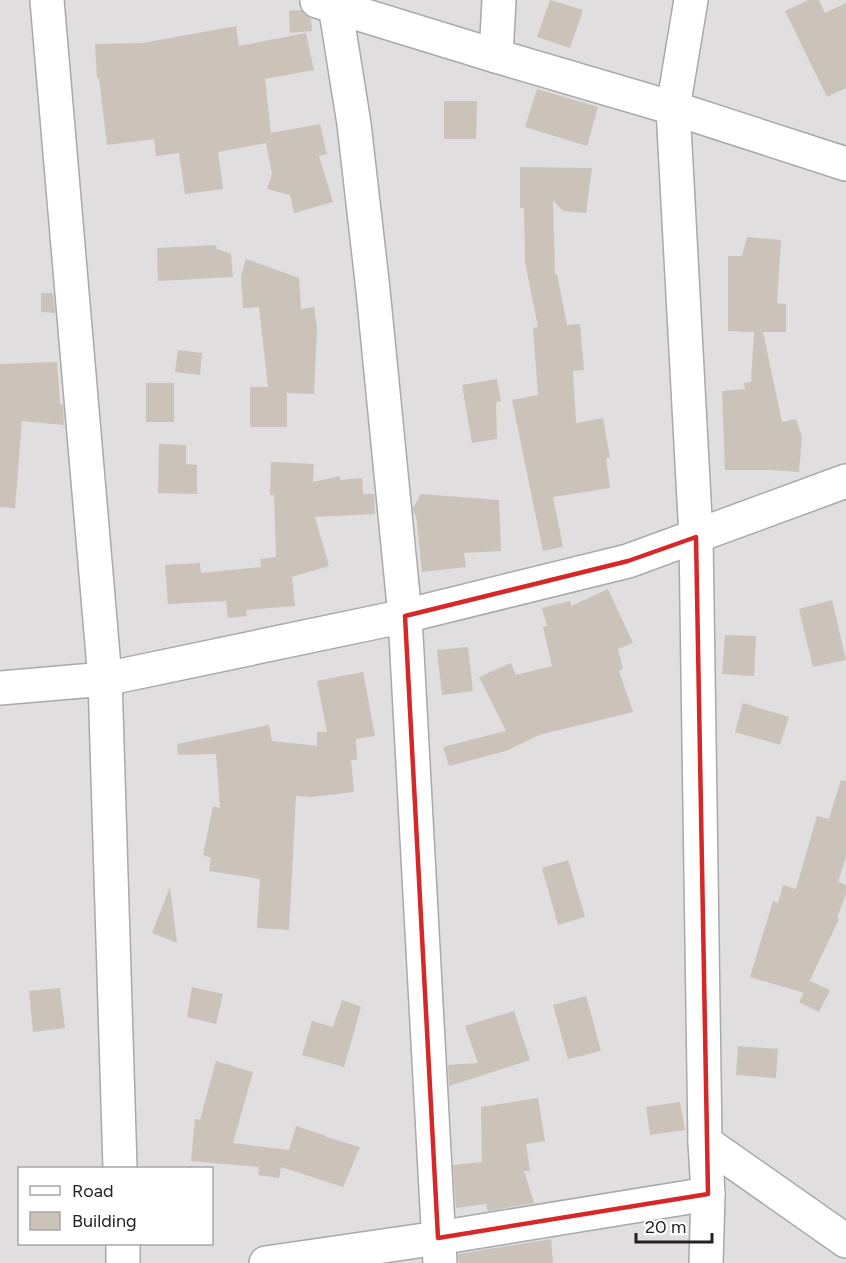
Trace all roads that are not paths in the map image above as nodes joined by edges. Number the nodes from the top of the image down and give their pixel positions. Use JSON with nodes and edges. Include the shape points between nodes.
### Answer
{"nodes":[{"id":1,"x":47,"y":0,"type":"edge"},
{"id":2,"x":499,"y":0,"type":"edge"},
{"id":3,"x":691,"y":0,"type":"edge"},
{"id":4,"x":325,"y":3,"type":"edge"},
{"id":5,"x":496,"y":56,"type":"junction"},
{"id":6,"x":673,"y":108,"type":"junction"},
{"id":7,"x":846,"y":164,"type":"edge"},
{"id":8,"x":846,"y":481,"type":"edge"},
{"id":9,"x":696,"y":537,"type":"junction"},
{"id":10,"x":405,"y":616,"type":"junction"},
{"id":11,"x":105,"y":679,"type":"junction"},
{"id":12,"x":0,"y":688,"type":"edge"},
{"id":13,"x":705,"y":1142,"type":"junction"},
{"id":14,"x":120,"y":1167,"type":"edge"},
{"id":15,"x":708,"y":1194,"type":"junction"},
{"id":16,"x":846,"y":1241,"type":"edge"},
{"id":17,"x":123,"y":1245,"type":"edge"},
{"id":18,"x":439,"y":1250,"type":"edge"},
{"id":19,"x":123,"y":1263,"type":"edge"},
{"id":20,"x":266,"y":1263,"type":"edge"},
{"id":21,"x":706,"y":1263,"type":"edge"}],
"edges":[{"from":1,"to":11,"type":"street"},
{"from":2,"to":5,"type":"street"},
{"from":3,"to":6,"type":"street"},
{"from":4,"to":5,"type":"street"},
{"from":4,"to":10,"type":"street","via":[[354,124]]},
{"from":5,"to":6,"type":"street"},
{"from":6,"to":7,"type":"street"},
{"from":6,"to":9,"type":"street"},
{"from":8,"to":9,"type":"street"},
{"from":9,"to":10,"type":"street","via":[[628,561]]},
{"from":9,"to":13,"type":"street"},
{"from":10,"to":11,"type":"street"},
{"from":10,"to":18,"type":"street"},
{"from":11,"to":12,"type":"street"},
{"from":11,"to":14,"type":"street"},
{"from":13,"to":15,"type":"street"},
{"from":13,"to":16,"type":"street"},
{"from":15,"to":18,"type":"street"},
{"from":15,"to":21,"type":"street"},
{"from":17,"to":19,"type":"street"},
{"from":18,"to":20,"type":"street"}]}
